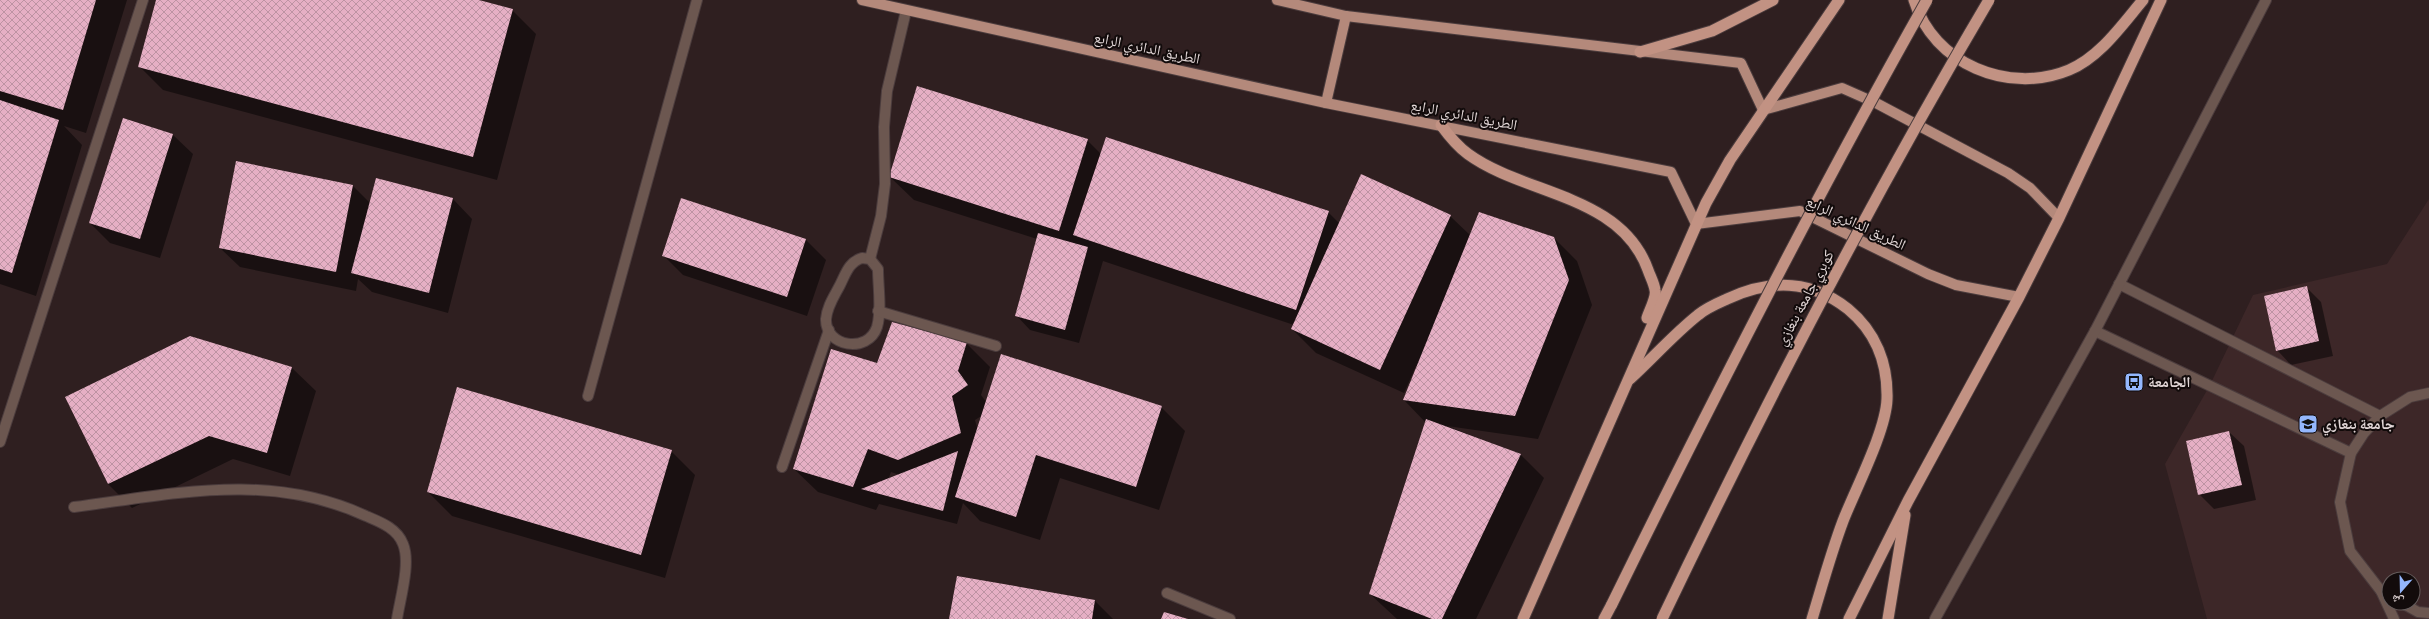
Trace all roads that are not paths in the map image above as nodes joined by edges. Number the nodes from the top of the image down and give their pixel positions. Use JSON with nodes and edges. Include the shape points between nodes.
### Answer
{"nodes":[{"id":1,"x":143,"y":0,"type":"edge"},
{"id":2,"x":697,"y":0,"type":"edge"},
{"id":3,"x":862,"y":0,"type":"edge"},
{"id":4,"x":1277,"y":0,"type":"edge"},
{"id":5,"x":1773,"y":0,"type":"edge"},
{"id":6,"x":1840,"y":0,"type":"edge"},
{"id":7,"x":1914,"y":0,"type":"edge"},
{"id":8,"x":1927,"y":0,"type":"edge"},
{"id":9,"x":1989,"y":0,"type":"edge"},
{"id":10,"x":2143,"y":0,"type":"edge"},
{"id":11,"x":2161,"y":0,"type":"edge"},
{"id":12,"x":2266,"y":0,"type":"edge"},
{"id":13,"x":906,"y":11,"type":"junction"},
{"id":14,"x":1346,"y":16,"type":"junction"},
{"id":15,"x":1640,"y":52,"type":"junction"},
{"id":16,"x":1326,"y":103,"type":"junction"},
{"id":17,"x":1763,"y":110,"type":"junction"},
{"id":18,"x":1441,"y":125,"type":"junction"},
{"id":19,"x":2059,"y":218,"type":"junction"},
{"id":20,"x":1696,"y":224,"type":"junction"},
{"id":21,"x":870,"y":259,"type":"junction"},
{"id":22,"x":2119,"y":284,"type":"junction"},
{"id":23,"x":2019,"y":297,"type":"junction"},
{"id":24,"x":878,"y":312,"type":"junction"},
{"id":25,"x":829,"y":330,"type":"junction"},
{"id":26,"x":2095,"y":330,"type":"junction"},
{"id":27,"x":996,"y":346,"type":"dead end"},
{"id":28,"x":1627,"y":382,"type":"junction"},
{"id":29,"x":2429,"y":393,"type":"edge"},
{"id":30,"x":588,"y":396,"type":"dead end"},
{"id":31,"x":2380,"y":416,"type":"junction"},
{"id":32,"x":0,"y":442,"type":"edge"},
{"id":33,"x":2351,"y":454,"type":"junction"},
{"id":34,"x":782,"y":468,"type":"dead end"},
{"id":35,"x":1908,"y":501,"type":"junction"},
{"id":36,"x":74,"y":507,"type":"dead end"},
{"id":37,"x":2381,"y":588,"type":"edge"},
{"id":38,"x":1167,"y":593,"type":"dead end"},
{"id":39,"x":2416,"y":611,"type":"edge"},
{"id":40,"x":2429,"y":613,"type":"edge"},
{"id":41,"x":397,"y":619,"type":"edge"},
{"id":42,"x":1230,"y":619,"type":"edge"},
{"id":43,"x":1523,"y":619,"type":"edge"},
{"id":44,"x":1604,"y":619,"type":"edge"},
{"id":45,"x":1662,"y":619,"type":"edge"},
{"id":46,"x":1812,"y":619,"type":"edge"},
{"id":47,"x":1849,"y":619,"type":"edge"},
{"id":48,"x":1888,"y":619,"type":"edge"},
{"id":49,"x":1935,"y":619,"type":"edge"}],
"edges":[{"from":1,"to":32,"type":"street"},
{"from":2,"to":30,"type":"street"},
{"from":3,"to":13,"type":"main road","name":"الطريق الدائري الرابع"},
{"from":4,"to":14,"type":"main road"},
{"from":5,"to":15,"type":"highway","via":[[1712,30]]},
{"from":6,"to":17,"type":"highway"},
{"from":7,"to":10,"type":"highway","via":[[1918,12],[1934,37],[1955,58],[1982,72],[2011,79],[2040,78],[2069,70],[2094,54]]},
{"from":8,"to":44,"type":"highway","bridge":true,"via":[[1687,449]]},
{"from":9,"to":45,"type":"highway","name":"كوبري جامعة بنغازي","bridge":true,"via":[[1879,191],[1803,333]]},
{"from":11,"to":19,"type":"highway"},
{"from":12,"to":22,"type":"street"},
{"from":13,"to":16,"type":"main road","name":"الطريق الدائري الرابع"},
{"from":13,"to":21,"type":"street","via":[[887,91],[884,127],[885,184],[881,216]]},
{"from":14,"to":15,"type":"main road"},
{"from":14,"to":16,"type":"main road"},
{"from":15,"to":17,"type":"main road","via":[[1741,63]]},
{"from":16,"to":18,"type":"main road","name":"الطريق الدائري الرابع"},
{"from":17,"to":19,"type":"main road","via":[[1842,88],[1876,103],[2008,173],[2030,188]]},
{"from":17,"to":20,"type":"highway","via":[[1730,160]]},
{"from":18,"to":20,"type":"main road","name":"الطريق الدائري الرابع","via":[[1671,172]]},
{"from":18,"to":28,"type":"highway","via":[[1452,140],[1468,154],[1489,166],[1578,202],[1618,226],[1642,254],[1656,291]]},
{"from":19,"to":23,"type":"highway"},
{"from":20,"to":23,"type":"main road","name":"الطريق الدائري الرابع","via":[[1800,211],[1928,274],[1956,285]]},
{"from":20,"to":28,"type":"highway"},
{"from":21,"to":24,"type":"street","via":[[878,269]]},
{"from":21,"to":25,"type":"street","via":[[862,258],[850,265],[827,310]]},
{"from":22,"to":26,"type":"street"},
{"from":22,"to":31,"type":"street"},
{"from":23,"to":35,"type":"highway"},
{"from":24,"to":25,"type":"street","via":[[876,328],[871,337],[864,342],[844,344],[835,339]]},
{"from":24,"to":27,"type":"street"},
{"from":25,"to":34,"type":"street"},
{"from":26,"to":33,"type":"street"},
{"from":26,"to":49,"type":"street"},
{"from":28,"to":43,"type":"highway"},
{"from":28,"to":46,"type":"highway","via":[[1699,314],[1749,289],[1779,284],[1808,287],[1836,299],[1859,318],[1876,342],[1886,371],[1887,401],[1880,430],[1840,528]]},
{"from":29,"to":31,"type":"street","via":[[2410,397]]},
{"from":31,"to":33,"type":"street","via":[[2364,433]]},
{"from":33,"to":37,"type":"street","via":[[2340,502],[2350,551]]},
{"from":35,"to":47,"type":"highway"},
{"from":35,"to":48,"type":"highway"},
{"from":36,"to":41,"type":"street","via":[[211,489],[262,488],[305,494],[345,506],[396,532],[403,544],[406,559]]},
{"from":38,"to":42,"type":"street"},
{"from":39,"to":40,"type":"street"}]}
